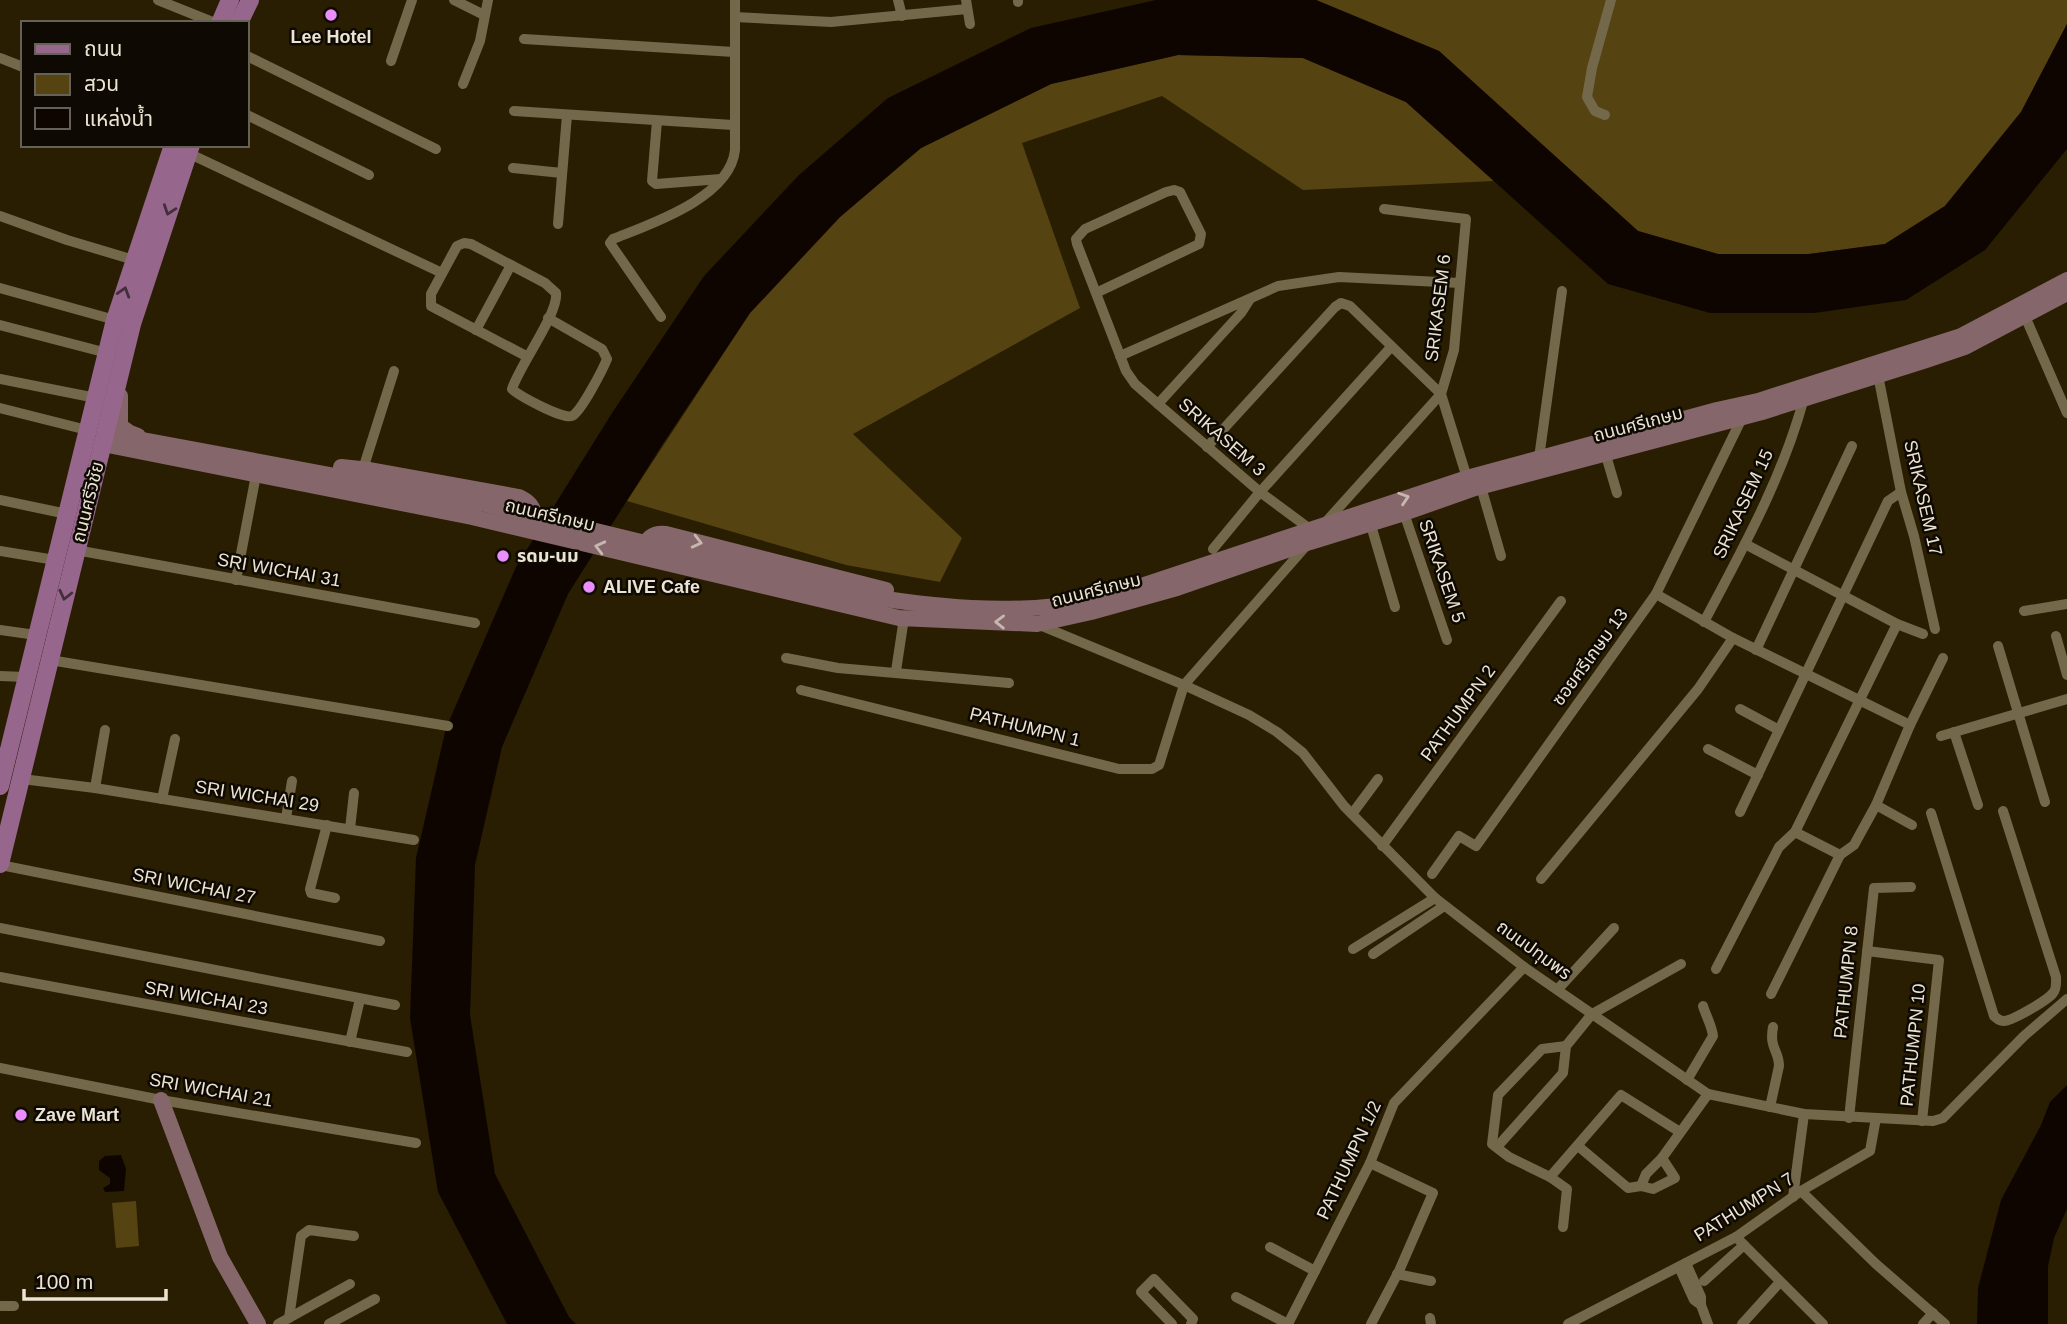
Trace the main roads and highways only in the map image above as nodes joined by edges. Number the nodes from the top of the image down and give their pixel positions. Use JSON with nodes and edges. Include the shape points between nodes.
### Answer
{"nodes":[{"id":1,"x":230,"y":0,"type":"edge"},
{"id":2,"x":250,"y":0,"type":"edge"},
{"id":3,"x":221,"y":21,"type":"edge"},
{"id":4,"x":240,"y":21,"type":"edge"},
{"id":5,"x":184,"y":148,"type":"edge"},
{"id":6,"x":142,"y":262,"type":"junction"},
{"id":7,"x":2067,"y":279,"type":"edge"},
{"id":8,"x":2067,"y":293,"type":"edge"},
{"id":9,"x":1978,"y":333,"type":"junction"},
{"id":10,"x":115,"y":356,"type":"junction"},
{"id":11,"x":98,"y":436,"type":"junction"},
{"id":12,"x":186,"y":455,"type":"junction"},
{"id":13,"x":234,"y":458,"type":"junction"},
{"id":14,"x":260,"y":476,"type":"junction"},
{"id":15,"x":1474,"y":483,"type":"junction"},
{"id":16,"x":86,"y":515,"type":"junction"},
{"id":17,"x":1315,"y":532,"type":"junction"},
{"id":18,"x":741,"y":574,"type":"junction"},
{"id":19,"x":990,"y":608,"type":"junction"},
{"id":20,"x":902,"y":618,"type":"junction"},
{"id":21,"x":31,"y":656,"type":"junction"},
{"id":22,"x":50,"y":660,"type":"junction"},
{"id":23,"x":5,"y":745,"type":"edge"},
{"id":24,"x":0,"y":786,"type":"edge"},
{"id":25,"x":0,"y":864,"type":"edge"},
{"id":26,"x":161,"y":1100,"type":"road end"},
{"id":27,"x":258,"y":1324,"type":"edge"}],
"edges":[{"from":1,"to":3,"type":"main road"},
{"from":2,"to":4,"type":"main road"},
{"from":5,"to":6,"type":"main road","name":"ถนนศรีวิชัย"},
{"from":6,"to":10,"type":"main road","name":"ถนนศรีวิชัย"},
{"from":10,"to":6,"type":"main road","name":"ถนนศรีวิชัย","one_way":true,"via":[[115,320]]},
{"from":7,"to":9,"type":"main road","name":"ถนนศรีเกษม"},
{"from":8,"to":9,"type":"main road","name":"ถนนศรีเกษม"},
{"from":9,"to":15,"type":"main road","name":"ถนนศรีเกษม","via":[[1758,401],[1539,458]]},
{"from":9,"to":15,"type":"main road","name":"ถนนศรีเกษม","via":[[1965,347],[1804,398]]},
{"from":10,"to":11,"type":"main road","name":"ถนนศรีวิชัย"},
{"from":10,"to":11,"type":"main road","name":"ถนนศรีวิชัย","via":[[94,403],[92,427]]},
{"from":10,"to":12,"type":"main road","via":[[120,426]]},
{"from":11,"to":12,"type":"main road","name":"ถนนศรีเกษม"},
{"from":11,"to":16,"type":"main road","name":"ถนนศรีวิชัย"},
{"from":11,"to":21,"type":"main road","name":"ถนนศรีวิชัย","via":[[69,506]]},
{"from":12,"to":13,"type":"main road","name":"ถนนศรีเกษม"},
{"from":12,"to":14,"type":"main road","name":"ถนนศรีเกษม"},
{"from":12,"to":16,"type":"main road","via":[[114,455]]},
{"from":13,"to":14,"type":"main road","via":[[363,469],[519,497],[530,504],[534,515],[531,528],[522,536],[509,536],[358,505]]},
{"from":13,"to":18,"type":"main road","name":"ถนนศรีเกษม","via":[[485,504]]},
{"from":18,"to":14,"type":"main road","name":"ถนนศรีเกษม","one_way":true},
{"from":17,"to":15,"type":"main road","name":"ถนนศรีเกษม","one_way":true},
{"from":15,"to":17,"type":"main road","name":"ถนนศรีเกษม","via":[[1404,513]]},
{"from":16,"to":22,"type":"main road","name":"ถนนศรีวิชัย","one_way":true},
{"from":17,"to":19,"type":"main road","name":"ถนนศรีเกษม","via":[[1089,601]]},
{"from":17,"to":20,"type":"main road","name":"ถนนศรีเกษม","one_way":true,"via":[[1177,588],[1037,624]]},
{"from":18,"to":19,"type":"main road","name":"ถนนศรีเกษม","via":[[901,602]]},
{"from":18,"to":20,"type":"main road","name":"ถนนศรีเกษม"},
{"from":20,"to":19,"type":"main road","one_way":true,"via":[[831,614],[657,569],[644,558],[646,542],[654,534],[666,534],[913,597]]},
{"from":21,"to":22,"type":"main road"},
{"from":21,"to":23,"type":"main road","name":"ถนนศรีวิชัย"},
{"from":22,"to":25,"type":"main road","name":"ถนนศรีวิชัย"},
{"from":23,"to":24,"type":"main road","name":"ถนนศรีวิชัย"},
{"from":26,"to":27,"type":"main road","via":[[220,1257]]}]}
